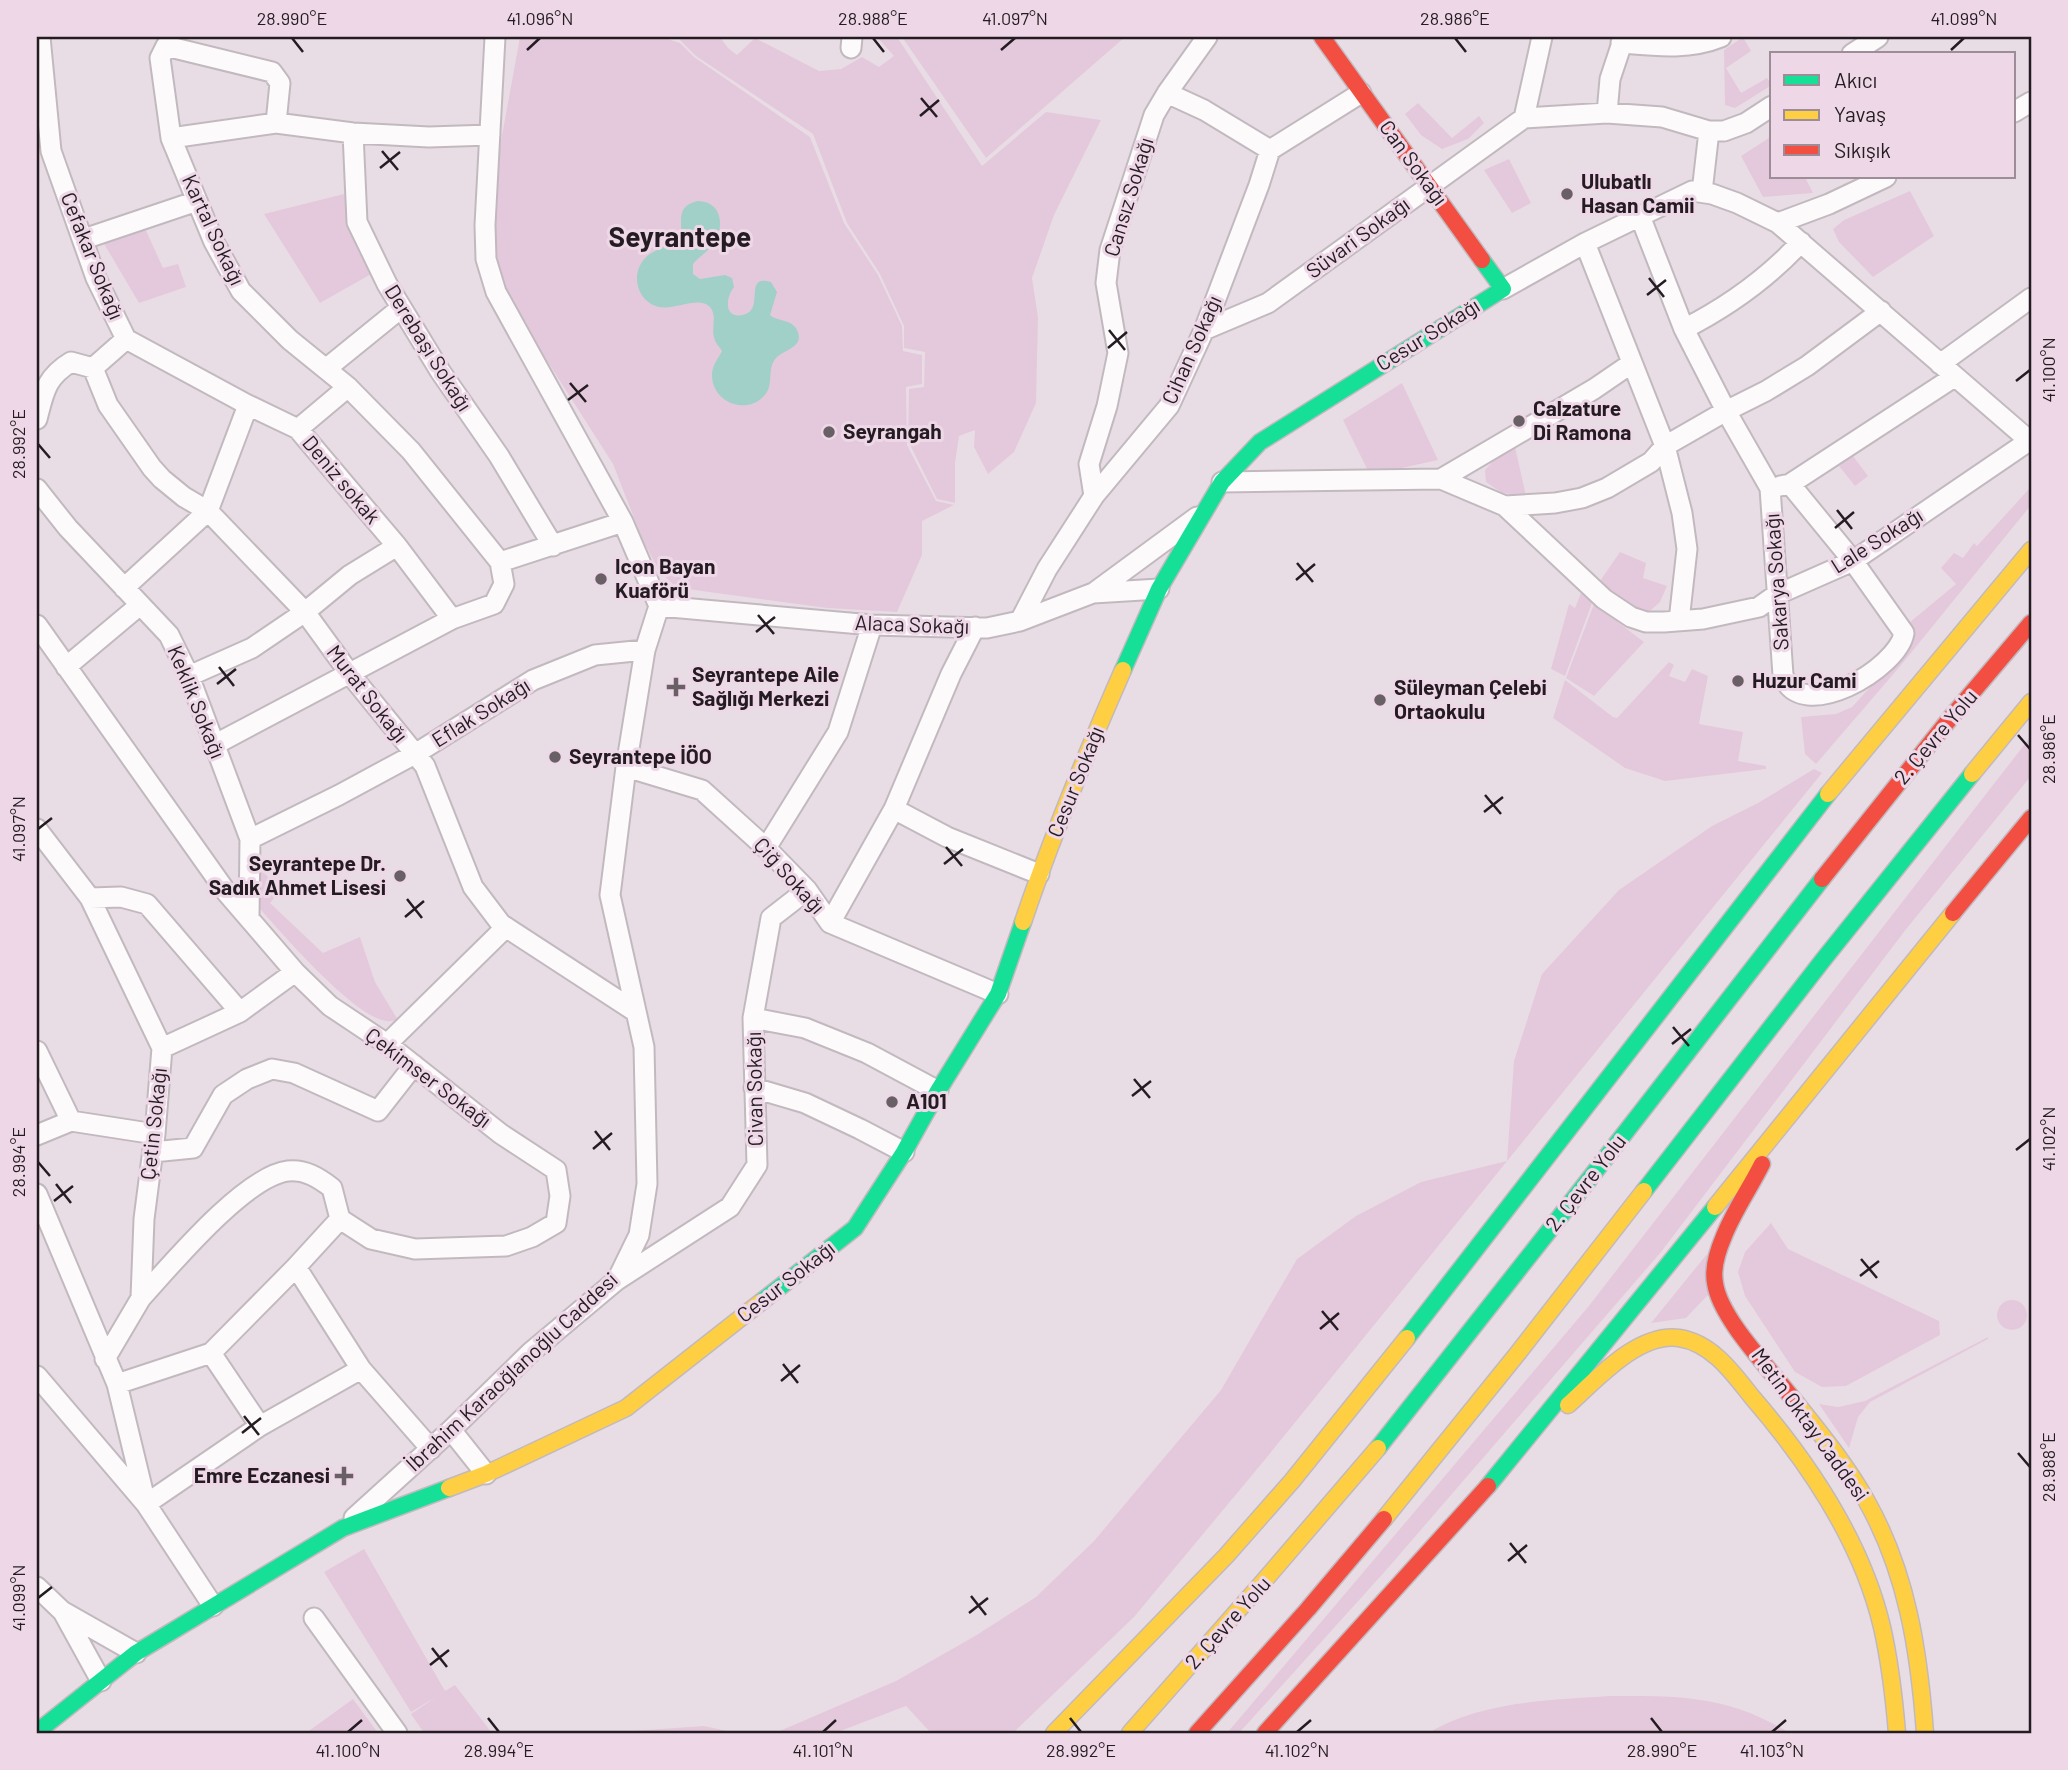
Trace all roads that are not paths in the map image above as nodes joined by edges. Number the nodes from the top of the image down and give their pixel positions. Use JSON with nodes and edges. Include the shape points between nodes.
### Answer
{"nodes":[{"id":1,"x":40,"y":37,"type":"edge"},
{"id":2,"x":495,"y":37,"type":"edge"},
{"id":3,"x":1207,"y":37,"type":"edge"},
{"id":4,"x":1322,"y":37,"type":"edge"},
{"id":5,"x":1542,"y":37,"type":"edge"},
{"id":6,"x":1721,"y":37,"type":"edge"},
{"id":7,"x":1878,"y":37,"type":"edge"},
{"id":8,"x":1623,"y":40,"type":"edge"},
{"id":9,"x":1855,"y":52,"type":"edge"},
{"id":10,"x":1167,"y":93,"type":"junction"},
{"id":11,"x":1362,"y":93,"type":"junction"},
{"id":12,"x":1770,"y":107,"type":"edge"},
{"id":13,"x":1607,"y":113,"type":"junction"},
{"id":14,"x":1524,"y":118,"type":"junction"},
{"id":15,"x":276,"y":123,"type":"junction"},
{"id":16,"x":1709,"y":131,"type":"junction"},
{"id":17,"x":352,"y":133,"type":"junction"},
{"id":18,"x":490,"y":135,"type":"junction"},
{"id":19,"x":172,"y":138,"type":"junction"},
{"id":20,"x":1270,"y":150,"type":"junction"},
{"id":21,"x":1884,"y":178,"type":"edge"},
{"id":22,"x":1430,"y":186,"type":"junction"},
{"id":23,"x":1702,"y":192,"type":"junction"},
{"id":24,"x":197,"y":201,"type":"junction"},
{"id":25,"x":1640,"y":216,"type":"junction"},
{"id":26,"x":1778,"y":223,"type":"junction"},
{"id":27,"x":84,"y":239,"type":"junction"},
{"id":28,"x":1801,"y":242,"type":"junction"},
{"id":29,"x":1585,"y":243,"type":"junction"},
{"id":30,"x":1503,"y":289,"type":"junction"},
{"id":31,"x":2031,"y":298,"type":"edge"},
{"id":32,"x":401,"y":308,"type":"junction"},
{"id":33,"x":1881,"y":311,"type":"junction"},
{"id":34,"x":1684,"y":329,"type":"junction"},
{"id":35,"x":1204,"y":330,"type":"junction"},
{"id":36,"x":126,"y":339,"type":"junction"},
{"id":37,"x":1632,"y":363,"type":"junction"},
{"id":38,"x":93,"y":368,"type":"junction"},
{"id":39,"x":327,"y":368,"type":"junction"},
{"id":40,"x":1947,"y":371,"type":"junction"},
{"id":41,"x":348,"y":387,"type":"junction"},
{"id":42,"x":248,"y":405,"type":"junction"},
{"id":43,"x":1726,"y":411,"type":"junction"},
{"id":44,"x":37,"y":419,"type":"edge"},
{"id":45,"x":298,"y":429,"type":"junction"},
{"id":46,"x":2030,"y":442,"type":"edge"},
{"id":47,"x":1665,"y":446,"type":"junction"},
{"id":48,"x":1441,"y":479,"type":"junction"},
{"id":49,"x":1222,"y":482,"type":"junction"},
{"id":50,"x":1790,"y":484,"type":"junction"},
{"id":51,"x":1770,"y":488,"type":"junction"},
{"id":52,"x":37,"y":489,"type":"edge"},
{"id":53,"x":1094,"y":496,"type":"junction"},
{"id":54,"x":1505,"y":506,"type":"junction"},
{"id":55,"x":208,"y":511,"type":"junction"},
{"id":56,"x":1204,"y":512,"type":"junction"},
{"id":57,"x":623,"y":522,"type":"junction"},
{"id":58,"x":397,"y":546,"type":"junction"},
{"id":59,"x":553,"y":546,"type":"junction"},
{"id":60,"x":2031,"y":550,"type":"edge"},
{"id":61,"x":1853,"y":561,"type":"junction"},
{"id":62,"x":500,"y":562,"type":"junction"},
{"id":63,"x":124,"y":588,"type":"junction"},
{"id":64,"x":1159,"y":589,"type":"junction"},
{"id":65,"x":1093,"y":593,"type":"junction"},
{"id":66,"x":1776,"y":595,"type":"junction"},
{"id":67,"x":140,"y":605,"type":"junction"},
{"id":68,"x":659,"y":606,"type":"junction"},
{"id":69,"x":305,"y":612,"type":"junction"},
{"id":70,"x":452,"y":619,"type":"junction"},
{"id":71,"x":1020,"y":621,"type":"junction"},
{"id":72,"x":1679,"y":621,"type":"junction"},
{"id":73,"x":2031,"y":623,"type":"edge"},
{"id":74,"x":37,"y":625,"type":"edge"},
{"id":75,"x":872,"y":625,"type":"junction"},
{"id":76,"x":975,"y":627,"type":"junction"},
{"id":77,"x":645,"y":650,"type":"junction"},
{"id":78,"x":66,"y":667,"type":"junction"},
{"id":79,"x":350,"y":674,"type":"junction"},
{"id":80,"x":189,"y":676,"type":"junction"},
{"id":81,"x":2031,"y":702,"type":"edge"},
{"id":82,"x":214,"y":745,"type":"junction"},
{"id":83,"x":415,"y":754,"type":"junction"},
{"id":84,"x":626,"y":767,"type":"junction"},
{"id":85,"x":894,"y":809,"type":"junction"},
{"id":86,"x":2031,"y":818,"type":"edge"},
{"id":87,"x":37,"y":829,"type":"edge"},
{"id":88,"x":250,"y":839,"type":"junction"},
{"id":89,"x":766,"y":848,"type":"junction"},
{"id":90,"x":1039,"y":874,"type":"junction"},
{"id":91,"x":807,"y":890,"type":"junction"},
{"id":92,"x":90,"y":898,"type":"junction"},
{"id":93,"x":249,"y":918,"type":"junction"},
{"id":94,"x":830,"y":922,"type":"junction"},
{"id":95,"x":506,"y":927,"type":"junction"},
{"id":96,"x":295,"y":972,"type":"junction"},
{"id":97,"x":998,"y":994,"type":"junction"},
{"id":98,"x":240,"y":1012,"type":"junction"},
{"id":99,"x":636,"y":1012,"type":"junction"},
{"id":100,"x":1889,"y":1017,"type":"dead end"},
{"id":101,"x":753,"y":1018,"type":"junction"},
{"id":102,"x":387,"y":1044,"type":"junction"},
{"id":103,"x":162,"y":1048,"type":"junction"},
{"id":104,"x":37,"y":1051,"type":"edge"},
{"id":105,"x":414,"y":1065,"type":"junction"},
{"id":106,"x":1821,"y":1078,"type":"junction"},
{"id":107,"x":754,"y":1088,"type":"junction"},
{"id":108,"x":938,"y":1091,"type":"junction"},
{"id":109,"x":71,"y":1121,"type":"junction"},
{"id":110,"x":1777,"y":1133,"type":"junction"},
{"id":111,"x":37,"y":1135,"type":"edge"},
{"id":112,"x":154,"y":1143,"type":"junction"},
{"id":113,"x":904,"y":1152,"type":"junction"},
{"id":114,"x":37,"y":1194,"type":"edge"},
{"id":115,"x":340,"y":1219,"type":"junction"},
{"id":116,"x":296,"y":1267,"type":"junction"},
{"id":117,"x":617,"y":1280,"type":"junction"},
{"id":118,"x":141,"y":1298,"type":"junction"},
{"id":119,"x":1708,"y":1312,"type":"junction"},
{"id":120,"x":1687,"y":1338,"type":"junction"},
{"id":121,"x":211,"y":1353,"type":"junction"},
{"id":122,"x":105,"y":1359,"type":"junction"},
{"id":123,"x":360,"y":1369,"type":"junction"},
{"id":124,"x":37,"y":1376,"type":"edge"},
{"id":125,"x":117,"y":1384,"type":"junction"},
{"id":126,"x":260,"y":1426,"type":"junction"},
{"id":127,"x":451,"y":1430,"type":"junction"},
{"id":128,"x":1527,"y":1440,"type":"junction"},
{"id":129,"x":431,"y":1448,"type":"junction"},
{"id":130,"x":486,"y":1474,"type":"junction"},
{"id":131,"x":146,"y":1504,"type":"junction"},
{"id":132,"x":343,"y":1528,"type":"junction"},
{"id":133,"x":37,"y":1587,"type":"edge"},
{"id":134,"x":213,"y":1605,"type":"junction"},
{"id":135,"x":62,"y":1611,"type":"junction"},
{"id":136,"x":314,"y":1618,"type":"dead end"},
{"id":137,"x":136,"y":1653,"type":"junction"},
{"id":138,"x":101,"y":1681,"type":"junction"},
{"id":139,"x":37,"y":1732,"type":"edge"},
{"id":140,"x":397,"y":1733,"type":"edge"},
{"id":141,"x":1054,"y":1733,"type":"edge"},
{"id":142,"x":1130,"y":1733,"type":"edge"},
{"id":143,"x":1197,"y":1733,"type":"edge"},
{"id":144,"x":1265,"y":1733,"type":"edge"},
{"id":145,"x":1897,"y":1733,"type":"edge"},
{"id":146,"x":1926,"y":1733,"type":"edge"}],
"edges":[{"from":1,"to":27,"type":"street","name":"Cefakar Sokağı","via":[[51,151]]},
{"from":2,"to":18,"type":"street"},
{"from":3,"to":10,"type":"street","name":"Cansız Sokağı"},
{"from":4,"to":11,"type":"main road","name":"Can Sokağı"},
{"from":5,"to":14,"type":"street"},
{"from":6,"to":8,"type":"street","via":[[1675,47]]},
{"from":7,"to":9,"type":"street"},
{"from":8,"to":13,"type":"street","via":[[1610,79]]},
{"from":10,"to":20,"type":"street"},
{"from":10,"to":53,"type":"street","name":"Cansız Sokağı","via":[[1154,115],[1110,250],[1106,283],[1118,353],[1089,464]]},
{"from":11,"to":20,"type":"street"},
{"from":11,"to":22,"type":"main road","name":"Can Sokağı"},
{"from":12,"to":16,"type":"street","via":[[1746,123]]},
{"from":13,"to":14,"type":"street"},
{"from":13,"to":16,"type":"street","via":[[1662,117]]},
{"from":14,"to":22,"type":"street","name":"Süvari Sokağı"},
{"from":15,"to":17,"type":"street"},
{"from":15,"to":19,"type":"street"},
{"from":15,"to":19,"type":"street","name":"Kartal Sokağı","via":[[280,83],[272,72],[166,46],[160,58]]},
{"from":16,"to":23,"type":"street"},
{"from":17,"to":18,"type":"street"},
{"from":17,"to":32,"type":"street","name":"Derebaşı Sokağı","via":[[356,222]]},
{"from":18,"to":57,"type":"street","via":[[486,260],[496,292]]},
{"from":19,"to":24,"type":"street","name":"Kartal Sokağı"},
{"from":20,"to":35,"type":"street","name":"Cihan Sokağı"},
{"from":21,"to":26,"type":"street"},
{"from":22,"to":30,"type":"main road","name":"Can Sokağı"},
{"from":22,"to":35,"type":"street","name":"Süvari Sokağı","via":[[1268,303]]},
{"from":23,"to":25,"type":"street","name":"Cesur Sokağı","via":[[1692,191]]},
{"from":23,"to":26,"type":"street"},
{"from":24,"to":27,"type":"street"},
{"from":24,"to":39,"type":"street","name":"Kartal Sokağı","via":[[241,290],[290,340]]},
{"from":25,"to":29,"type":"street","name":"Cesur Sokağı"},
{"from":25,"to":34,"type":"street","name":"Sakarya Sokağı"},
{"from":26,"to":28,"type":"street"},
{"from":27,"to":36,"type":"street","name":"Cefakar Sokağı","via":[[96,278]]},
{"from":28,"to":33,"type":"street"},
{"from":28,"to":34,"type":"street","via":[[1750,290]]},
{"from":29,"to":30,"type":"street","name":"Cesur Sokağı"},
{"from":29,"to":37,"type":"street"},
{"from":30,"to":49,"type":"main road","name":"Cesur Sokağı","via":[[1261,442]]},
{"from":31,"to":40,"type":"street"},
{"from":32,"to":39,"type":"street"},
{"from":32,"to":59,"type":"street","name":"Derebaşı Sokağı"},
{"from":33,"to":40,"type":"street"},
{"from":33,"to":43,"type":"street","via":[[1807,366]]},
{"from":34,"to":43,"type":"street","name":"Sakarya Sokağı"},
{"from":35,"to":53,"type":"street","name":"Cihan Sokağı","via":[[1169,407]]},
{"from":36,"to":38,"type":"street","name":"Cefakar Sokağı"},
{"from":36,"to":42,"type":"street","name":"Deniz sokak"},
{"from":37,"to":47,"type":"street"},
{"from":37,"to":48,"type":"street"},
{"from":38,"to":44,"type":"street","via":[[71,362],[57,370],[47,385]]},
{"from":38,"to":55,"type":"street","name":"Murat Sokağı","via":[[108,405],[152,468]]},
{"from":39,"to":41,"type":"street","name":"Kartal Sokağı"},
{"from":40,"to":46,"type":"street"},
{"from":40,"to":50,"type":"street"},
{"from":41,"to":45,"type":"street"},
{"from":41,"to":62,"type":"street","name":"Kartal Sokağı","via":[[411,451]]},
{"from":42,"to":45,"type":"street","name":"Deniz sokak"},
{"from":42,"to":55,"type":"street"},
{"from":43,"to":47,"type":"street"},
{"from":43,"to":51,"type":"street","name":"Sakarya Sokağı"},
{"from":45,"to":58,"type":"street","name":"Deniz sokak"},
{"from":46,"to":61,"type":"street","name":"Lale Sokağı"},
{"from":47,"to":54,"type":"street","via":[[1651,462],[1582,498]]},
{"from":47,"to":72,"type":"street","via":[[1687,549]]},
{"from":48,"to":49,"type":"street"},
{"from":48,"to":54,"type":"street"},
{"from":49,"to":56,"type":"main road","name":"Cesur Sokağı"},
{"from":50,"to":51,"type":"street"},
{"from":50,"to":61,"type":"street","name":"Sakarya Sokağı"},
{"from":51,"to":66,"type":"street","name":"Sakarya Sokağı"},
{"from":52,"to":63,"type":"street","name":"Keklik Sokağı"},
{"from":53,"to":71,"type":"street","name":"Cihan Sokağı"},
{"from":54,"to":72,"type":"street","name":"Lale Sokağı","via":[[1604,599],[1631,617],[1646,622]]},
{"from":55,"to":63,"type":"street"},
{"from":55,"to":69,"type":"street","name":"Murat Sokağı"},
{"from":56,"to":64,"type":"main road","name":"Cesur Sokağı"},
{"from":56,"to":65,"type":"street"},
{"from":57,"to":59,"type":"street"},
{"from":57,"to":68,"type":"street"},
{"from":58,"to":69,"type":"street","via":[[350,575]]},
{"from":58,"to":70,"type":"street","name":"Deniz sokak"},
{"from":59,"to":62,"type":"street"},
{"from":60,"to":141,"type":"main road","via":[[1825,798],[1316,1451],[1226,1556]]},
{"from":61,"to":66,"type":"street","name":"Lale Sokağı"},
{"from":61,"to":66,"type":"street","name":"Sakarya Sokağı","via":[[1904,633],[1897,650],[1849,685],[1824,696],[1801,695],[1786,685]]},
{"from":62,"to":70,"type":"street","via":[[504,584],[495,604]]},
{"from":63,"to":67,"type":"street","name":"Keklik Sokağı"},
{"from":64,"to":65,"type":"street","name":"Alaca Sokağı"},
{"from":64,"to":90,"type":"main road","name":"Cesur Sokağı"},
{"from":65,"to":71,"type":"street","name":"Alaca Sokağı"},
{"from":66,"to":72,"type":"street","name":"Lale Sokağı","via":[[1741,613]]},
{"from":67,"to":78,"type":"street"},
{"from":67,"to":80,"type":"street","name":"Keklik Sokağı","via":[[169,635]]},
{"from":68,"to":75,"type":"street","name":"Alaca Sokağı"},
{"from":68,"to":77,"type":"street","name":"İbrahim Karaoğlanoğlu Caddesi"},
{"from":69,"to":79,"type":"street","name":"Murat Sokağı"},
{"from":69,"to":80,"type":"street","via":[[252,648]]},
{"from":70,"to":79,"type":"street"},
{"from":71,"to":76,"type":"street","name":"Alaca Sokağı"},
{"from":73,"to":142,"type":"main road","name":"2. Çevre Yolu","via":[[1879,805],[1395,1427],[1268,1580]]},
{"from":74,"to":78,"type":"street","name":"Çekimser Sokağı"},
{"from":75,"to":76,"type":"street","name":"Alaca Sokağı"},
{"from":75,"to":89,"type":"street","via":[[838,732]]},
{"from":76,"to":85,"type":"street"},
{"from":77,"to":83,"type":"street","name":"Eflak Sokağı","via":[[595,655],[533,680]]},
{"from":77,"to":84,"type":"street","name":"İbrahim Karaoğlanoğlu Caddesi"},
{"from":78,"to":93,"type":"street","name":"Çekimser Sokağı"},
{"from":79,"to":82,"type":"street"},
{"from":79,"to":83,"type":"street","name":"Murat Sokağı"},
{"from":80,"to":82,"type":"street","name":"Keklik Sokağı"},
{"from":81,"to":143,"type":"main road","via":[[1864,905],[1478,1401],[1307,1610]]},
{"from":82,"to":88,"type":"street","name":"Keklik Sokağı"},
{"from":83,"to":88,"type":"street","name":"Eflak Sokağı"},
{"from":83,"to":95,"type":"street","name":"Murat Sokağı","via":[[425,766],[473,887]]},
{"from":84,"to":89,"type":"street","name":"Çiğ Sokağı","via":[[702,790]]},
{"from":84,"to":99,"type":"street","name":"İbrahim Karaoğlanoğlu Caddesi","via":[[611,895]]},
{"from":85,"to":90,"type":"street","via":[[947,837]]},
{"from":85,"to":94,"type":"street"},
{"from":86,"to":106,"type":"main road"},
{"from":87,"to":92,"type":"street","name":"Çetin Sokağı"},
{"from":88,"to":93,"type":"street","name":"Keklik Sokağı"},
{"from":89,"to":91,"type":"street","name":"Çiğ Sokağı"},
{"from":90,"to":97,"type":"main road","name":"Cesur Sokağı"},
{"from":91,"to":94,"type":"street","name":"Çiğ Sokağı"},
{"from":91,"to":101,"type":"street","name":"Civan Sokağı","via":[[771,918]]},
{"from":92,"to":98,"type":"street","via":[[121,897],[147,904]]},
{"from":92,"to":103,"type":"street","name":"Çetin Sokağı"},
{"from":93,"to":96,"type":"street","name":"Çekimser Sokağı"},
{"from":94,"to":97,"type":"street","name":"Çiğ Sokağı"},
{"from":95,"to":99,"type":"street","name":"Murat Sokağı"},
{"from":95,"to":102,"type":"street"},
{"from":96,"to":98,"type":"street"},
{"from":96,"to":102,"type":"street","name":"Çekimser Sokağı","via":[[330,1006]]},
{"from":97,"to":108,"type":"main road","name":"Cesur Sokağı"},
{"from":98,"to":103,"type":"street"},
{"from":99,"to":117,"type":"street","name":"İbrahim Karaoğlanoğlu Caddesi","via":[[644,1047],[647,1184],[639,1235]]},
{"from":100,"to":106,"type":"main road"},
{"from":101,"to":107,"type":"street","name":"Civan Sokağı"},
{"from":101,"to":108,"type":"street","via":[[806,1028],[867,1053]]},
{"from":102,"to":105,"type":"street","name":"Çekimser Sokağı"},
{"from":103,"to":112,"type":"street","name":"Çetin Sokağı"},
{"from":104,"to":109,"type":"street"},
{"from":105,"to":112,"type":"street","via":[[378,1111],[294,1073],[272,1069],[223,1095],[193,1148]]},
{"from":105,"to":115,"type":"street","name":"Çekimser Sokağı","via":[[501,1134],[556,1170],[560,1196],[556,1223],[506,1246],[415,1249],[371,1239]]},
{"from":106,"to":110,"type":"main road"},
{"from":107,"to":113,"type":"street","via":[[805,1103]]},
{"from":107,"to":117,"type":"street","name":"Civan Sokağı","via":[[757,1165],[730,1207]]},
{"from":108,"to":113,"type":"main road","name":"Cesur Sokağı"},
{"from":109,"to":111,"type":"street"},
{"from":109,"to":112,"type":"street"},
{"from":110,"to":119,"type":"main road","name":"Metin Oktay Caddesi","via":[[1717,1255]]},
{"from":110,"to":128,"type":"main road"},
{"from":112,"to":118,"type":"street","name":"Çetin Sokağı","via":[[144,1219]]},
{"from":113,"to":130,"type":"main road","name":"Cesur Sokağı","via":[[855,1228],[626,1408]]},
{"from":114,"to":122,"type":"street"},
{"from":115,"to":116,"type":"street"},
{"from":115,"to":118,"type":"street","via":[[332,1188],[312,1173],[288,1171],[262,1181],[220,1213]]},
{"from":116,"to":121,"type":"street"},
{"from":116,"to":123,"type":"street"},
{"from":117,"to":127,"type":"street","name":"İbrahim Karaoğlanoğlu Caddesi","via":[[531,1352]]},
{"from":118,"to":122,"type":"street","name":"Çetin Sokağı"},
{"from":119,"to":120,"type":"main road"},
{"from":119,"to":146,"type":"main road","name":"Metin Oktay Caddesi","via":[[1867,1501],[1897,1571],[1916,1634]]},
{"from":120,"to":128,"type":"main road","via":[[1658,1338],[1641,1344]]},
{"from":120,"to":145,"type":"main road","name":"Metin Oktay Caddesi","via":[[1708,1348],[1746,1389],[1819,1483],[1850,1537],[1889,1648]]},
{"from":121,"to":125,"type":"street"},
{"from":121,"to":126,"type":"street"},
{"from":122,"to":125,"type":"street"},
{"from":123,"to":126,"type":"street"},
{"from":123,"to":129,"type":"street"},
{"from":124,"to":131,"type":"street"},
{"from":125,"to":131,"type":"street"},
{"from":126,"to":131,"type":"street"},
{"from":127,"to":129,"type":"street","name":"İbrahim Karaoğlanoğlu Caddesi"},
{"from":127,"to":130,"type":"street"},
{"from":128,"to":144,"type":"main road"},
{"from":129,"to":132,"type":"street","name":"İbrahim Karaoğlanoğlu Caddesi"},
{"from":130,"to":132,"type":"main road","name":"Cesur Sokağı"},
{"from":131,"to":134,"type":"street"},
{"from":132,"to":134,"type":"main road","name":"İbrahim Karaoğlanoğlu Caddesi"},
{"from":133,"to":135,"type":"street"},
{"from":134,"to":137,"type":"main road","name":"İbrahim Karaoğlanoğlu Caddesi"},
{"from":135,"to":137,"type":"street"},
{"from":135,"to":138,"type":"street"},
{"from":136,"to":140,"type":"street"},
{"from":137,"to":138,"type":"main road","name":"İbrahim Karaoğlanoğlu Caddesi"},
{"from":138,"to":139,"type":"main road","name":"İbrahim Karaoğlanoğlu Caddesi"}]}
